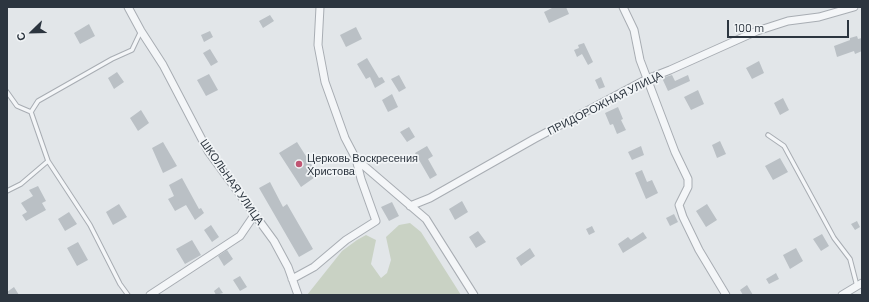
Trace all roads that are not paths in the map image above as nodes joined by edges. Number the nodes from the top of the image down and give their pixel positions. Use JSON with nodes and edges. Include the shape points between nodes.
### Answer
{"nodes":[{"id":1,"x":128,"y":7,"type":"edge"},
{"id":2,"x":320,"y":7,"type":"edge"},
{"id":3,"x":623,"y":7,"type":"edge"},
{"id":4,"x":854,"y":7,"type":"edge"},
{"id":5,"x":141,"y":31,"type":"junction"},
{"id":6,"x":647,"y":79,"type":"junction"},
{"id":7,"x":7,"y":92,"type":"edge"},
{"id":8,"x":31,"y":112,"type":"junction"},
{"id":9,"x":768,"y":135,"type":"dead end"},
{"id":10,"x":356,"y":159,"type":"junction"},
{"id":11,"x":48,"y":161,"type":"junction"},
{"id":12,"x":7,"y":191,"type":"edge"},
{"id":13,"x":410,"y":206,"type":"junction"},
{"id":14,"x":255,"y":214,"type":"junction"},
{"id":15,"x":292,"y":279,"type":"junction"},
{"id":16,"x":860,"y":285,"type":"edge"},
{"id":17,"x":128,"y":295,"type":"edge"},
{"id":18,"x":150,"y":295,"type":"edge"},
{"id":19,"x":298,"y":295,"type":"edge"},
{"id":20,"x":474,"y":295,"type":"edge"},
{"id":21,"x":726,"y":295,"type":"edge"},
{"id":22,"x":842,"y":295,"type":"edge"}],
"edges":[{"from":1,"to":5,"type":"street","name":"ШКОЛЬНАЯ УЛИЦА"},
{"from":2,"to":10,"type":"street","via":[[318,45],[325,82],[345,138]]},
{"from":3,"to":6,"type":"street","via":[[634,30]]},
{"from":4,"to":6,"type":"street","name":"ПРИДОРОЖНАЯ УЛИЦА","via":[[819,17],[788,21]]},
{"from":5,"to":8,"type":"lane","via":[[132,50],[38,101]]},
{"from":5,"to":14,"type":"street","name":"ШКОЛЬНАЯ УЛИЦА","via":[[163,65],[208,151]]},
{"from":6,"to":13,"type":"street","name":"ПРИДОРОЖНАЯ УЛИЦА","via":[[430,198]]},
{"from":6,"to":21,"type":"street","via":[[688,179],[688,187],[679,205],[682,218]]},
{"from":7,"to":8,"type":"lane","via":[[17,106]]},
{"from":8,"to":11,"type":"lane"},
{"from":9,"to":16,"type":"lane","via":[[784,146],[834,238],[850,259]]},
{"from":10,"to":13,"type":"street"},
{"from":10,"to":15,"type":"street","via":[[376,221],[346,240],[314,267]]},
{"from":11,"to":12,"type":"lane","via":[[21,184]]},
{"from":11,"to":17,"type":"lane","via":[[90,225]]},
{"from":13,"to":20,"type":"street","via":[[426,219]]},
{"from":14,"to":15,"type":"street","name":"ШКОЛЬНАЯ УЛИЦА","via":[[274,241]]},
{"from":14,"to":18,"type":"street","via":[[240,236]]},
{"from":15,"to":19,"type":"street","name":"ШКОЛЬНАЯ УЛИЦА"},
{"from":16,"to":22,"type":"street"}]}
